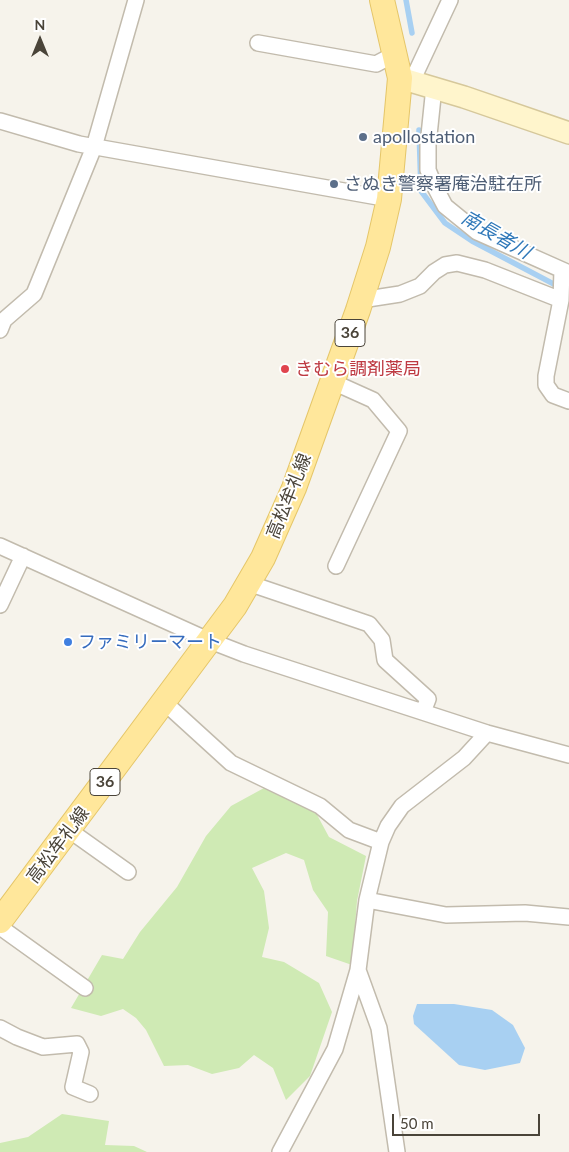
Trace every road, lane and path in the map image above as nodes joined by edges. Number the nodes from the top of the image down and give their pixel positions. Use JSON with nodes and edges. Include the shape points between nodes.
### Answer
{"nodes":[{"id":1,"x":136,"y":0,"type":"edge"},
{"id":2,"x":382,"y":0,"type":"edge"},
{"id":3,"x":450,"y":0,"type":"edge"},
{"id":4,"x":258,"y":43,"type":"dead end"},
{"id":5,"x":395,"y":54,"type":"junction"},
{"id":6,"x":406,"y":79,"type":"junction"},
{"id":7,"x":434,"y":88,"type":"junction"},
{"id":8,"x":0,"y":121,"type":"edge"},
{"id":9,"x":569,"y":133,"type":"edge"},
{"id":10,"x":94,"y":147,"type":"junction"},
{"id":11,"x":389,"y":199,"type":"junction"},
{"id":12,"x":564,"y":273,"type":"edge"},
{"id":13,"x":561,"y":296,"type":"junction"},
{"id":14,"x":361,"y":300,"type":"junction"},
{"id":15,"x":0,"y":330,"type":"edge"},
{"id":16,"x":333,"y":382,"type":"junction"},
{"id":17,"x":569,"y":401,"type":"edge"},
{"id":18,"x":0,"y":546,"type":"edge"},
{"id":19,"x":23,"y":556,"type":"junction"},
{"id":20,"x":336,"y":566,"type":"dead end"},
{"id":21,"x":248,"y":583,"type":"junction"},
{"id":22,"x":0,"y":605,"type":"edge"},
{"id":23,"x":208,"y":640,"type":"junction"},
{"id":24,"x":164,"y":702,"type":"junction"},
{"id":25,"x":424,"y":712,"type":"junction"},
{"id":26,"x":487,"y":733,"type":"junction"},
{"id":27,"x":569,"y":755,"type":"edge"},
{"id":28,"x":69,"y":830,"type":"junction"},
{"id":29,"x":381,"y":842,"type":"junction"},
{"id":30,"x":128,"y":872,"type":"dead end"},
{"id":31,"x":367,"y":900,"type":"junction"},
{"id":32,"x":569,"y":917,"type":"edge"},
{"id":33,"x":0,"y":921,"type":"edge"},
{"id":34,"x":0,"y":926,"type":"edge"},
{"id":35,"x":358,"y":970,"type":"junction"},
{"id":36,"x":85,"y":988,"type":"dead end"},
{"id":37,"x":0,"y":1028,"type":"edge"},
{"id":38,"x":90,"y":1094,"type":"dead end"},
{"id":39,"x":280,"y":1152,"type":"edge"},
{"id":40,"x":397,"y":1152,"type":"edge"}],
"edges":[{"from":1,"to":10,"type":"street"},
{"from":2,"to":5,"type":"main road","name":"高松牟礼線","number":"36"},
{"from":3,"to":6,"type":"street"},
{"from":4,"to":5,"type":"street","via":[[376,64]]},
{"from":5,"to":6,"type":"main road","name":"高松牟礼線","number":"36"},
{"from":6,"to":7,"type":"street"},
{"from":6,"to":11,"type":"main road","name":"高松牟礼線","number":"36"},
{"from":7,"to":9,"type":"street"},
{"from":7,"to":12,"type":"street","via":[[428,170],[445,206],[477,232]]},
{"from":8,"to":10,"type":"street"},
{"from":10,"to":11,"type":"street"},
{"from":10,"to":15,"type":"street","via":[[34,294],[4,320]]},
{"from":11,"to":14,"type":"main road","name":"高松牟礼線","number":"36"},
{"from":12,"to":13,"type":"street"},
{"from":13,"to":14,"type":"street","via":[[457,263],[445,265],[420,286],[400,294]]},
{"from":13,"to":17,"type":"street","via":[[546,385],[554,395]]},
{"from":14,"to":16,"type":"main road","name":"高松牟礼線","number":"36"},
{"from":16,"to":20,"type":"street","via":[[372,400],[399,431]]},
{"from":16,"to":21,"type":"main road","name":"高松牟礼線","number":"36","via":[[294,488],[263,558]]},
{"from":18,"to":19,"type":"street"},
{"from":19,"to":22,"type":"street"},
{"from":19,"to":23,"type":"street"},
{"from":21,"to":23,"type":"main road","name":"高松牟礼線","number":"36","via":[[235,606]]},
{"from":21,"to":25,"type":"street","via":[[369,624],[382,640],[385,660],[428,699]]},
{"from":23,"to":24,"type":"main road","name":"高松牟礼線","number":"36"},
{"from":23,"to":25,"type":"street"},
{"from":24,"to":28,"type":"main road","name":"高松牟礼線","number":"36"},
{"from":24,"to":29,"type":"street","via":[[232,763],[320,806],[349,830]]},
{"from":25,"to":26,"type":"street"},
{"from":26,"to":27,"type":"street"},
{"from":26,"to":29,"type":"street","via":[[464,758],[402,806]]},
{"from":28,"to":30,"type":"street"},
{"from":28,"to":33,"type":"main road","name":"高松牟礼線","number":"36"},
{"from":29,"to":31,"type":"street"},
{"from":31,"to":32,"type":"street","via":[[446,915],[525,913]]},
{"from":31,"to":35,"type":"street"},
{"from":34,"to":36,"type":"street"},
{"from":35,"to":39,"type":"street","via":[[335,1049]]},
{"from":35,"to":40,"type":"street","via":[[379,1028]]},
{"from":37,"to":38,"type":"street","via":[[43,1047],[77,1044],[81,1052],[73,1087]]}]}
